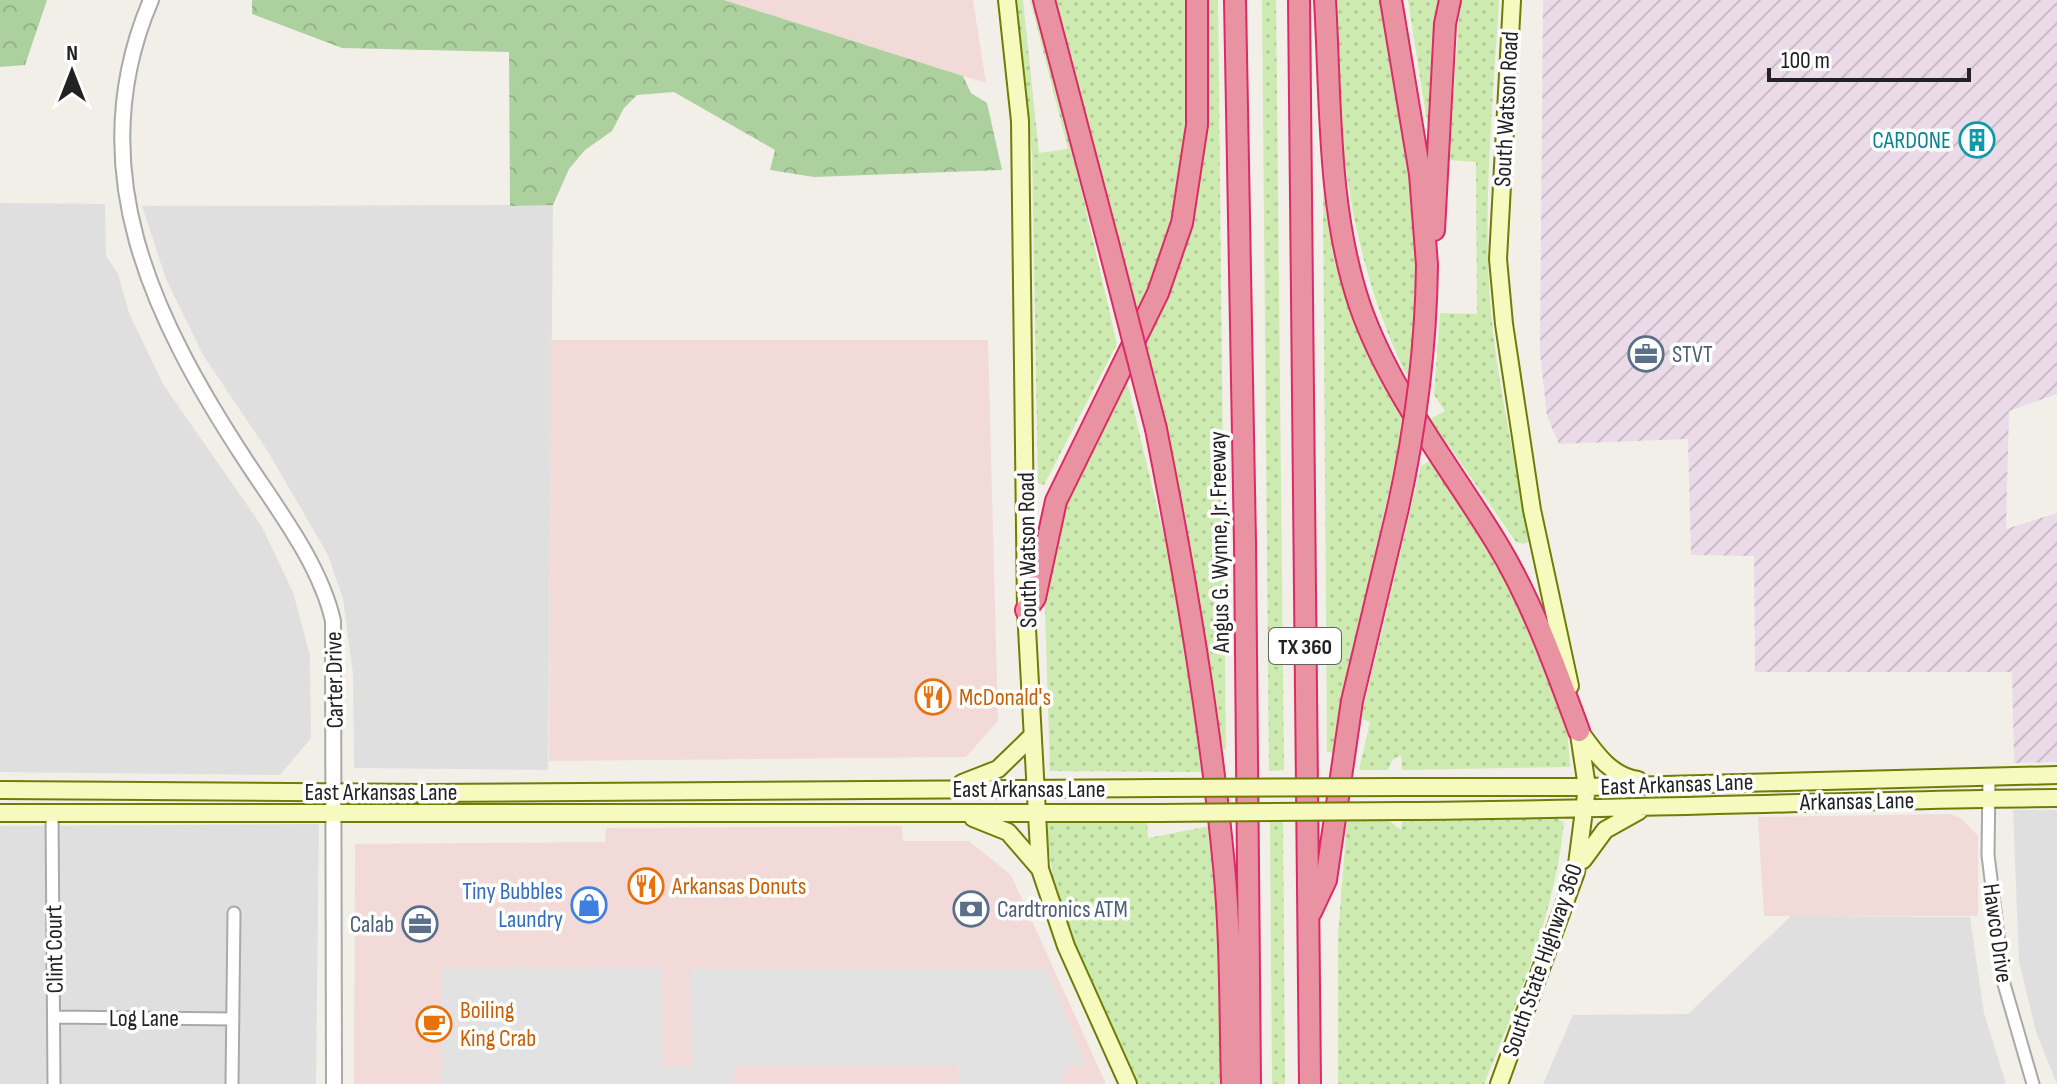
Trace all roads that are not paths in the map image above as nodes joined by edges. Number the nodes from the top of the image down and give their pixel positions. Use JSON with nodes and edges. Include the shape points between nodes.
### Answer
{"nodes":[{"id":1,"x":151,"y":0,"type":"edge"},
{"id":2,"x":1007,"y":0,"type":"edge"},
{"id":3,"x":1044,"y":0,"type":"edge"},
{"id":4,"x":1197,"y":0,"type":"edge"},
{"id":5,"x":1235,"y":0,"type":"edge"},
{"id":6,"x":1299,"y":0,"type":"edge"},
{"id":7,"x":1325,"y":0,"type":"edge"},
{"id":8,"x":1391,"y":0,"type":"edge"},
{"id":9,"x":1450,"y":0,"type":"edge"},
{"id":10,"x":1512,"y":0,"type":"edge"},
{"id":11,"x":1427,"y":265,"type":"junction"},
{"id":12,"x":1026,"y":610,"type":"junction"},
{"id":13,"x":1579,"y":731,"type":"junction"},
{"id":14,"x":1032,"y":736,"type":"junction"},
{"id":15,"x":2057,"y":775,"type":"edge"},
{"id":16,"x":1989,"y":779,"type":"junction"},
{"id":17,"x":1667,"y":783,"type":"junction"},
{"id":18,"x":1587,"y":787,"type":"junction"},
{"id":19,"x":939,"y":789,"type":"junction"},
{"id":20,"x":1035,"y":789,"type":"junction"},
{"id":21,"x":0,"y":790,"type":"edge"},
{"id":22,"x":336,"y":792,"type":"junction"},
{"id":23,"x":1989,"y":798,"type":"junction"},
{"id":24,"x":2057,"y":798,"type":"edge"},
{"id":25,"x":1658,"y":805,"type":"junction"},
{"id":26,"x":1586,"y":811,"type":"junction"},
{"id":27,"x":0,"y":813,"type":"edge"},
{"id":28,"x":52,"y":813,"type":"junction"},
{"id":29,"x":952,"y":813,"type":"junction"},
{"id":30,"x":1036,"y":813,"type":"junction"},
{"id":31,"x":335,"y":815,"type":"junction"},
{"id":32,"x":1040,"y":869,"type":"junction"},
{"id":33,"x":1576,"y":872,"type":"junction"},
{"id":34,"x":234,"y":913,"type":"dead end"},
{"id":35,"x":1308,"y":919,"type":"junction"},
{"id":36,"x":55,"y":1017,"type":"junction"},
{"id":37,"x":233,"y":1019,"type":"junction"},
{"id":38,"x":54,"y":1084,"type":"edge"},
{"id":39,"x":232,"y":1084,"type":"edge"},
{"id":40,"x":334,"y":1084,"type":"edge"},
{"id":41,"x":1128,"y":1084,"type":"edge"},
{"id":42,"x":1232,"y":1084,"type":"edge"},
{"id":43,"x":1250,"y":1084,"type":"edge"},
{"id":44,"x":1310,"y":1084,"type":"edge"},
{"id":45,"x":1499,"y":1084,"type":"edge"},
{"id":46,"x":2033,"y":1084,"type":"edge"}],
"edges":[{"from":1,"to":22,"type":"street","name":"Carter Drive","via":[[128,63],[123,94],[121,159],[133,231],[160,308],[329,605],[336,653]]},
{"from":2,"to":12,"type":"main road","name":"South Watson Road","via":[[1020,121]]},
{"from":3,"to":42,"type":"highway","bridge":true,"via":[[1156,429],[1186,579],[1224,870]]},
{"from":4,"to":12,"type":"highway","via":[[1197,125],[1182,223],[1158,293],[1056,501],[1035,598]]},
{"from":5,"to":43,"type":"highway","name":"Angus G. Wynne, Jr. Freeway","number":"TX 360"},
{"from":6,"to":35,"type":"highway","number":"TX 360"},
{"from":7,"to":13,"type":"highway","via":[[1339,231],[1361,307],[1389,373],[1529,603]]},
{"from":8,"to":11,"type":"highway","via":[[1420,174]]},
{"from":9,"to":11,"type":"highway","via":[[1436,221]]},
{"from":10,"to":13,"type":"main road","name":"South Watson Road","via":[[1499,272],[1532,510]]},
{"from":11,"to":35,"type":"highway","bridge":true,"via":[[1413,441],[1352,701],[1326,880]]},
{"from":12,"to":14,"type":"main road","name":"South Watson Road"},
{"from":13,"to":17,"type":"main road","via":[[1620,775]]},
{"from":13,"to":18,"type":"main road","name":"South Watson Road"},
{"from":14,"to":19,"type":"main road","via":[[989,775]]},
{"from":14,"to":20,"type":"main road","name":"South Watson Road"},
{"from":15,"to":16,"type":"main road","name":"East Arkansas Lane"},
{"from":16,"to":17,"type":"main road","name":"East Arkansas Lane"},
{"from":16,"to":23,"type":"street","name":"Hawco Drive"},
{"from":17,"to":18,"type":"main road","name":"East Arkansas Lane"},
{"from":18,"to":20,"type":"main road","name":"East Arkansas Lane","bridge":true},
{"from":18,"to":26,"type":"main road","name":"South State Highway 360"},
{"from":19,"to":20,"type":"main road","name":"East Arkansas Lane"},
{"from":19,"to":22,"type":"main road","name":"East Arkansas Lane"},
{"from":20,"to":30,"type":"main road","name":"South Watson Road"},
{"from":21,"to":22,"type":"main road","name":"East Arkansas Lane"},
{"from":22,"to":31,"type":"street","name":"Carter Drive"},
{"from":23,"to":24,"type":"main road","name":"Arkansas Lane"},
{"from":23,"to":25,"type":"main road","name":"Arkansas Lane"},
{"from":23,"to":46,"type":"street","name":"Hawco Drive","via":[[1988,855],[2004,984]]},
{"from":25,"to":26,"type":"main road","name":"East Arkansas Lane"},
{"from":25,"to":33,"type":"main road","via":[[1605,830]]},
{"from":26,"to":30,"type":"main road","name":"East Arkansas Lane","bridge":true},
{"from":26,"to":33,"type":"main road","name":"South State Highway 360"},
{"from":27,"to":28,"type":"main road","name":"East Arkansas Lane"},
{"from":28,"to":31,"type":"main road","name":"East Arkansas Lane"},
{"from":28,"to":36,"type":"street","name":"Clint Court"},
{"from":29,"to":30,"type":"main road","name":"East Arkansas Lane"},
{"from":29,"to":31,"type":"main road","name":"East Arkansas Lane"},
{"from":29,"to":32,"type":"main road","via":[[1008,832]]},
{"from":30,"to":32,"type":"main road","name":"South Watson Road"},
{"from":31,"to":40,"type":"street","name":"Carter Drive"},
{"from":32,"to":41,"type":"main road","name":"South Watson Road","via":[[1066,946]]},
{"from":33,"to":45,"type":"main road","name":"South State Highway 360"},
{"from":34,"to":37,"type":"street"},
{"from":35,"to":44,"type":"highway","number":"TX 360"},
{"from":36,"to":37,"type":"street","name":"Log Lane"},
{"from":36,"to":38,"type":"street","name":"Clint Court"},
{"from":37,"to":39,"type":"street"}]}
